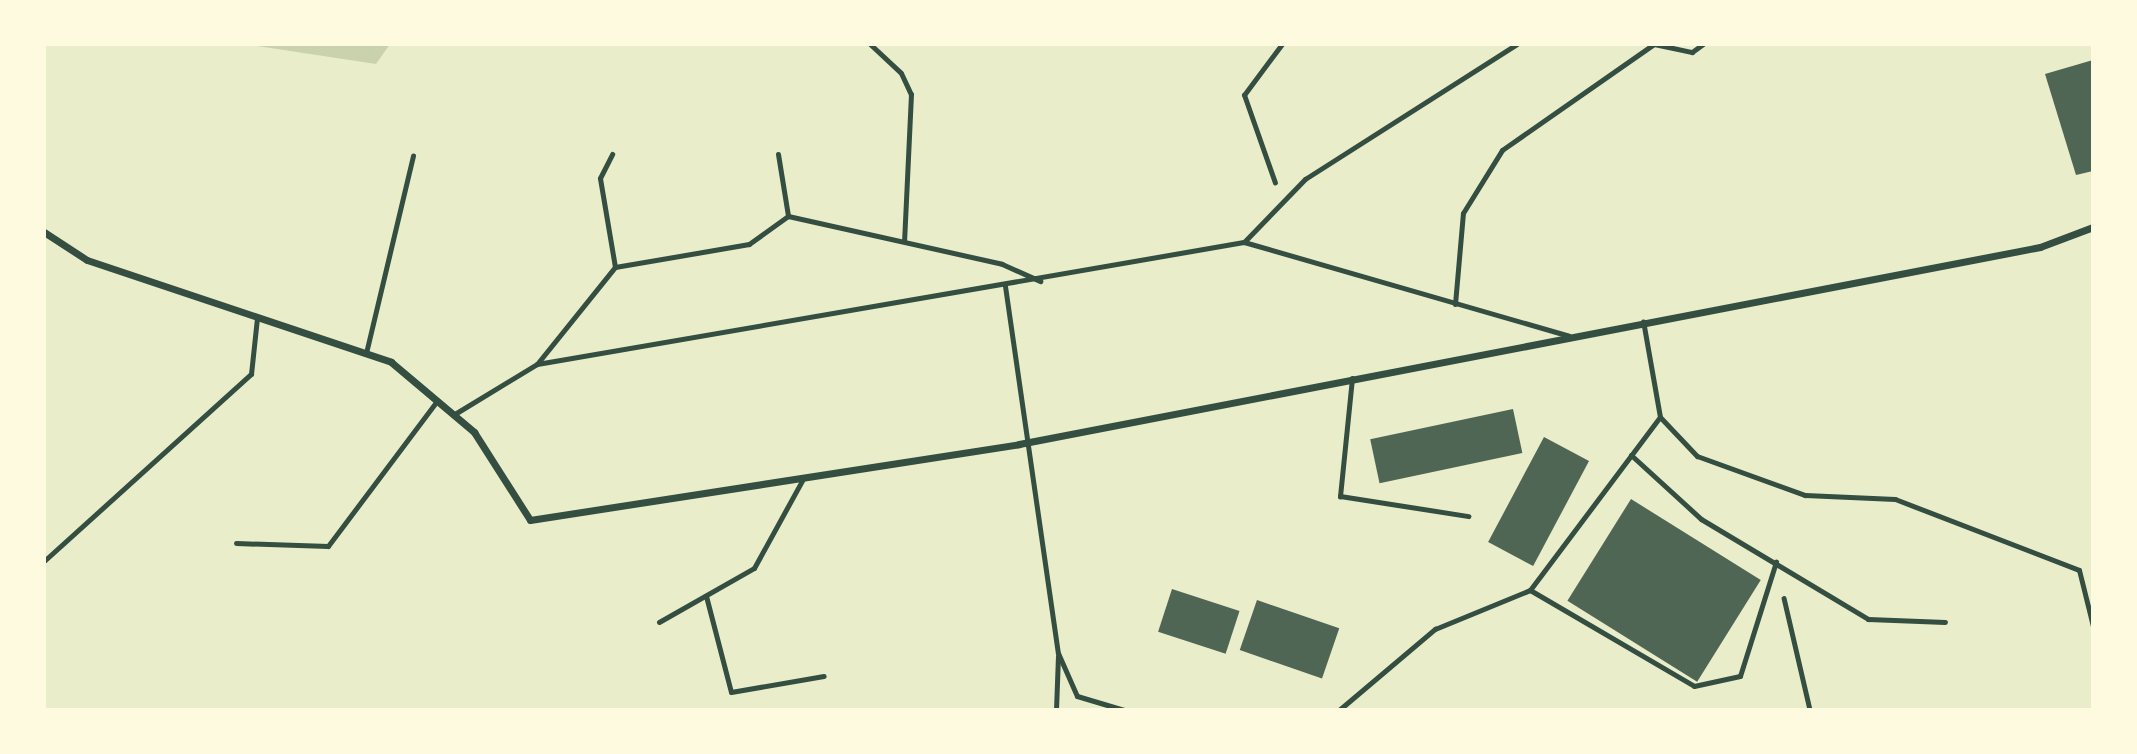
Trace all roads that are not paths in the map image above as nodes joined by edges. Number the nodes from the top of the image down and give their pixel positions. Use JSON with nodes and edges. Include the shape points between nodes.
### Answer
{"nodes":[{"id":1,"x":870,"y":44,"type":"edge"},
{"id":2,"x":1517,"y":44,"type":"edge"},
{"id":3,"x":1703,"y":44,"type":"edge"},
{"id":4,"x":612,"y":154,"type":"dead end"},
{"id":5,"x":778,"y":154,"type":"dead end"},
{"id":6,"x":413,"y":156,"type":"dead end"},
{"id":7,"x":788,"y":216,"type":"junction"},
{"id":8,"x":2093,"y":227,"type":"edge"},
{"id":9,"x":44,"y":232,"type":"edge"},
{"id":10,"x":904,"y":240,"type":"junction"},
{"id":11,"x":1244,"y":242,"type":"junction"},
{"id":12,"x":615,"y":267,"type":"junction"},
{"id":13,"x":1040,"y":281,"type":"junction"},
{"id":14,"x":1005,"y":286,"type":"junction"},
{"id":15,"x":1455,"y":304,"type":"junction"},
{"id":16,"x":257,"y":318,"type":"junction"},
{"id":17,"x":1643,"y":321,"type":"junction"},
{"id":18,"x":1569,"y":336,"type":"junction"},
{"id":19,"x":366,"y":353,"type":"junction"},
{"id":20,"x":537,"y":364,"type":"junction"},
{"id":21,"x":1352,"y":378,"type":"junction"},
{"id":22,"x":437,"y":401,"type":"junction"},
{"id":23,"x":453,"y":415,"type":"junction"},
{"id":24,"x":1660,"y":417,"type":"junction"},
{"id":25,"x":1028,"y":441,"type":"junction"},
{"id":26,"x":1631,"y":455,"type":"junction"},
{"id":27,"x":803,"y":479,"type":"junction"},
{"id":28,"x":1468,"y":516,"type":"dead end"},
{"id":29,"x":236,"y":543,"type":"dead end"},
{"id":30,"x":44,"y":561,"type":"edge"},
{"id":31,"x":1776,"y":562,"type":"junction"},
{"id":32,"x":1530,"y":590,"type":"junction"},
{"id":33,"x":706,"y":596,"type":"junction"},
{"id":34,"x":659,"y":622,"type":"dead end"},
{"id":35,"x":1945,"y":622,"type":"dead end"},
{"id":36,"x":2093,"y":626,"type":"edge"},
{"id":37,"x":1058,"y":653,"type":"junction"},
{"id":38,"x":824,"y":676,"type":"dead end"},
{"id":39,"x":1056,"y":710,"type":"edge"},
{"id":40,"x":1124,"y":710,"type":"edge"},
{"id":41,"x":1339,"y":710,"type":"edge"}],
"edges":[{"from":1,"to":10,"type":"lane","via":[[901,73],[911,94]]},
{"from":2,"to":11,"type":"lane","via":[[1305,179]]},
{"from":3,"to":15,"type":"lane","via":[[1692,52],[1654,44],[1502,150],[1463,213]]},
{"from":4,"to":12,"type":"lane","via":[[600,178]]},
{"from":5,"to":7,"type":"lane"},
{"from":6,"to":19,"type":"lane"},
{"from":7,"to":10,"type":"lane"},
{"from":7,"to":12,"type":"lane","via":[[749,244]]},
{"from":8,"to":17,"type":"street","via":[[2040,247]]},
{"from":9,"to":16,"type":"street","via":[[87,260]]},
{"from":10,"to":13,"type":"lane","via":[[1002,264]]},
{"from":11,"to":13,"type":"lane"},
{"from":11,"to":15,"type":"lane"},
{"from":12,"to":20,"type":"lane"},
{"from":13,"to":14,"type":"lane"},
{"from":14,"to":20,"type":"lane"},
{"from":14,"to":25,"type":"lane"},
{"from":15,"to":18,"type":"lane"},
{"from":16,"to":19,"type":"street"},
{"from":16,"to":30,"type":"lane","via":[[251,374]]},
{"from":17,"to":18,"type":"street"},
{"from":17,"to":24,"type":"lane"},
{"from":18,"to":21,"type":"street"},
{"from":19,"to":22,"type":"street","via":[[391,362]]},
{"from":20,"to":23,"type":"lane"},
{"from":21,"to":25,"type":"street"},
{"from":21,"to":28,"type":"lane","via":[[1340,496]]},
{"from":22,"to":23,"type":"street"},
{"from":22,"to":29,"type":"lane","via":[[328,546]]},
{"from":23,"to":27,"type":"street","via":[[474,432],[530,520]]},
{"from":24,"to":26,"type":"lane"},
{"from":24,"to":36,"type":"lane","via":[[1709,461],[1805,495],[1895,499],[2079,570]]},
{"from":25,"to":27,"type":"street"},
{"from":25,"to":37,"type":"lane"},
{"from":26,"to":31,"type":"lane","via":[[1701,519]]},
{"from":26,"to":32,"type":"lane"},
{"from":27,"to":33,"type":"lane","via":[[754,568]]},
{"from":31,"to":32,"type":"lane","via":[[1740,676],[1694,686]]},
{"from":31,"to":35,"type":"lane","via":[[1868,619]]},
{"from":32,"to":41,"type":"lane","via":[[1435,629]]},
{"from":33,"to":34,"type":"lane"},
{"from":33,"to":38,"type":"lane","via":[[731,692]]},
{"from":37,"to":39,"type":"lane"},
{"from":37,"to":40,"type":"lane","via":[[1077,696]]}]}
